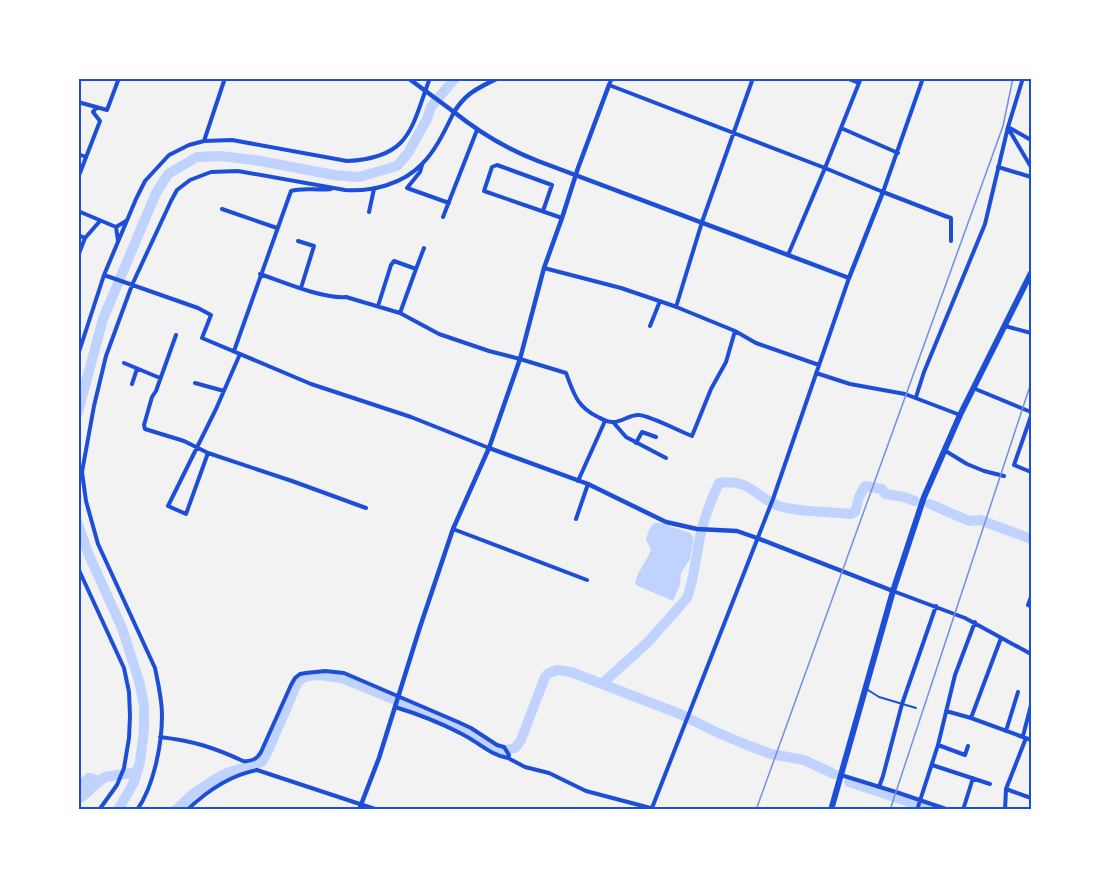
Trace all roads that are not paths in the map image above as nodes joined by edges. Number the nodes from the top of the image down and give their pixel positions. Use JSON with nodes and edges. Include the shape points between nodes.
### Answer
{"nodes":[{"id":1,"x":119,"y":78,"type":"edge"},
{"id":2,"x":225,"y":78,"type":"edge"},
{"id":3,"x":408,"y":78,"type":"edge"},
{"id":4,"x":430,"y":78,"type":"edge"},
{"id":5,"x":498,"y":78,"type":"edge"},
{"id":6,"x":612,"y":78,"type":"edge"},
{"id":7,"x":753,"y":78,"type":"edge"},
{"id":8,"x":846,"y":78,"type":"edge"},
{"id":9,"x":923,"y":78,"type":"edge"},
{"id":10,"x":1023,"y":78,"type":"edge"},
{"id":11,"x":860,"y":80,"type":"edge"},
{"id":12,"x":609,"y":86,"type":"junction"},
{"id":13,"x":427,"y":92,"type":"junction"},
{"id":14,"x":78,"y":102,"type":"edge"},
{"id":15,"x":96,"y":108,"type":"junction"},
{"id":16,"x":454,"y":112,"type":"junction"},
{"id":17,"x":1008,"y":127,"type":"junction"},
{"id":18,"x":841,"y":128,"type":"junction"},
{"id":19,"x":477,"y":130,"type":"junction"},
{"id":20,"x":734,"y":134,"type":"junction"},
{"id":21,"x":1031,"y":140,"type":"edge"},
{"id":22,"x":204,"y":141,"type":"junction"},
{"id":23,"x":898,"y":153,"type":"junction"},
{"id":24,"x":78,"y":154,"type":"edge"},
{"id":25,"x":86,"y":157,"type":"junction"},
{"id":26,"x":422,"y":165,"type":"junction"},
{"id":27,"x":998,"y":167,"type":"junction"},
{"id":28,"x":1031,"y":167,"type":"edge"},
{"id":29,"x":825,"y":168,"type":"junction"},
{"id":30,"x":577,"y":174,"type":"junction"},
{"id":31,"x":1031,"y":177,"type":"edge"},
{"id":32,"x":78,"y":178,"type":"edge"},
{"id":33,"x":335,"y":189,"type":"junction"},
{"id":34,"x":374,"y":189,"type":"junction"},
{"id":35,"x":883,"y":192,"type":"junction"},
{"id":36,"x":449,"y":203,"type":"junction"},
{"id":37,"x":222,"y":209,"type":"dead end"},
{"id":38,"x":78,"y":211,"type":"edge"},
{"id":39,"x":369,"y":212,"type":"dead end"},
{"id":40,"x":543,"y":212,"type":"junction"},
{"id":41,"x":945,"y":216,"type":"joint"},
{"id":42,"x":443,"y":217,"type":"dead end"},
{"id":43,"x":562,"y":218,"type":"junction"},
{"id":44,"x":101,"y":220,"type":"junction"},
{"id":45,"x":127,"y":221,"type":"junction"},
{"id":46,"x":702,"y":222,"type":"junction"},
{"id":47,"x":116,"y":227,"type":"junction"},
{"id":48,"x":277,"y":228,"type":"junction"},
{"id":49,"x":78,"y":235,"type":"edge"},
{"id":50,"x":85,"y":238,"type":"junction"},
{"id":51,"x":298,"y":241,"type":"dead end"},
{"id":52,"x":951,"y":241,"type":"dead end"},
{"id":53,"x":118,"y":242,"type":"junction"},
{"id":54,"x":424,"y":248,"type":"dead end"},
{"id":55,"x":788,"y":255,"type":"junction"},
{"id":56,"x":78,"y":256,"type":"edge"},
{"id":57,"x":544,"y":268,"type":"junction"},
{"id":58,"x":416,"y":269,"type":"junction"},
{"id":59,"x":1031,"y":273,"type":"edge"},
{"id":60,"x":260,"y":274,"type":"junction"},
{"id":61,"x":105,"y":276,"type":"junction"},
{"id":62,"x":849,"y":278,"type":"junction"},
{"id":63,"x":131,"y":285,"type":"junction"},
{"id":64,"x":301,"y":288,"type":"junction"},
{"id":65,"x":660,"y":301,"type":"junction"},
{"id":66,"x":378,"y":306,"type":"junction"},
{"id":67,"x":676,"y":307,"type":"junction"},
{"id":68,"x":400,"y":313,"type":"junction"},
{"id":69,"x":1004,"y":325,"type":"junction"},
{"id":70,"x":650,"y":326,"type":"dead end"},
{"id":71,"x":735,"y":331,"type":"junction"},
{"id":72,"x":1031,"y":333,"type":"edge"},
{"id":73,"x":176,"y":335,"type":"dead end"},
{"id":74,"x":234,"y":351,"type":"junction"},
{"id":75,"x":240,"y":354,"type":"junction"},
{"id":76,"x":78,"y":355,"type":"edge"},
{"id":77,"x":520,"y":359,"type":"junction"},
{"id":78,"x":124,"y":363,"type":"dead end"},
{"id":79,"x":819,"y":365,"type":"junction"},
{"id":80,"x":137,"y":369,"type":"junction"},
{"id":81,"x":816,"y":373,"type":"junction"},
{"id":82,"x":160,"y":378,"type":"junction"},
{"id":83,"x":195,"y":383,"type":"dead end"},
{"id":84,"x":132,"y":384,"type":"dead end"},
{"id":85,"x":973,"y":388,"type":"junction"},
{"id":86,"x":224,"y":391,"type":"junction"},
{"id":87,"x":916,"y":398,"type":"junction"},
{"id":88,"x":1031,"y":414,"type":"edge"},
{"id":89,"x":960,"y":415,"type":"junction"},
{"id":90,"x":605,"y":421,"type":"junction"},
{"id":91,"x":613,"y":422,"type":"junction"},
{"id":92,"x":656,"y":437,"type":"dead end"},
{"id":93,"x":636,"y":443,"type":"junction"},
{"id":94,"x":196,"y":448,"type":"junction"},
{"id":95,"x":489,"y":448,"type":"junction"},
{"id":96,"x":944,"y":450,"type":"junction"},
{"id":97,"x":208,"y":453,"type":"junction"},
{"id":98,"x":666,"y":458,"type":"dead end"},
{"id":99,"x":1031,"y":472,"type":"edge"},
{"id":100,"x":1004,"y":476,"type":"dead end"},
{"id":101,"x":578,"y":481,"type":"junction"},
{"id":102,"x":588,"y":484,"type":"junction"},
{"id":103,"x":366,"y":508,"type":"dead end"},
{"id":104,"x":576,"y":519,"type":"dead end"},
{"id":105,"x":453,"y":529,"type":"junction"},
{"id":106,"x":757,"y":538,"type":"junction"},
{"id":107,"x":78,"y":568,"type":"edge"},
{"id":108,"x":587,"y":580,"type":"dead end"},
{"id":109,"x":893,"y":591,"type":"junction"},
{"id":110,"x":1031,"y":597,"type":"edge"},
{"id":111,"x":936,"y":606,"type":"junction"},
{"id":112,"x":1031,"y":606,"type":"edge"},
{"id":113,"x":975,"y":622,"type":"junction"},
{"id":114,"x":1001,"y":638,"type":"junction"},
{"id":115,"x":1031,"y":654,"type":"edge"},
{"id":116,"x":865,"y":689,"type":"junction"},
{"id":117,"x":1018,"y":692,"type":"dead end"},
{"id":118,"x":398,"y":697,"type":"junction"},
{"id":119,"x":902,"y":704,"type":"junction"},
{"id":120,"x":1031,"y":705,"type":"edge"},
{"id":121,"x":395,"y":707,"type":"junction"},
{"id":122,"x":916,"y":708,"type":"dead end"},
{"id":123,"x":946,"y":711,"type":"junction"},
{"id":124,"x":971,"y":718,"type":"junction"},
{"id":125,"x":1006,"y":731,"type":"junction"},
{"id":126,"x":160,"y":737,"type":"junction"},
{"id":127,"x":1024,"y":737,"type":"junction"},
{"id":128,"x":1031,"y":740,"type":"edge"},
{"id":129,"x":938,"y":745,"type":"junction"},
{"id":130,"x":968,"y":746,"type":"dead end"},
{"id":131,"x":508,"y":756,"type":"junction"},
{"id":132,"x":243,"y":762,"type":"junction"},
{"id":133,"x":932,"y":765,"type":"junction"},
{"id":134,"x":248,"y":771,"type":"junction"},
{"id":135,"x":841,"y":775,"type":"junction"},
{"id":136,"x":973,"y":778,"type":"junction"},
{"id":137,"x":990,"y":784,"type":"dead end"},
{"id":138,"x":879,"y":787,"type":"junction"},
{"id":139,"x":1006,"y":789,"type":"junction"},
{"id":140,"x":1031,"y":798,"type":"edge"},
{"id":141,"x":920,"y":801,"type":"junction"},
{"id":142,"x":360,"y":807,"type":"edge"},
{"id":143,"x":651,"y":809,"type":"edge"},
{"id":144,"x":917,"y":809,"type":"edge"},
{"id":145,"x":99,"y":810,"type":"edge"},
{"id":146,"x":137,"y":810,"type":"edge"},
{"id":147,"x":188,"y":810,"type":"edge"},
{"id":148,"x":378,"y":810,"type":"edge"},
{"id":149,"x":658,"y":810,"type":"edge"},
{"id":150,"x":831,"y":810,"type":"edge"},
{"id":151,"x":924,"y":810,"type":"edge"},
{"id":152,"x":949,"y":810,"type":"edge"},
{"id":153,"x":963,"y":810,"type":"edge"},
{"id":154,"x":1005,"y":810,"type":"edge"}],
"edges":[{"from":1,"to":15,"type":"street","via":[[107,110]]},
{"from":2,"to":22,"type":"street"},
{"from":3,"to":13,"type":"street"},
{"from":4,"to":13,"type":"street"},
{"from":5,"to":16,"type":"street","via":[[470,93]]},
{"from":6,"to":12,"type":"street"},
{"from":7,"to":20,"type":"street"},
{"from":8,"to":11,"type":"street"},
{"from":9,"to":23,"type":"street"},
{"from":10,"to":17,"type":"street"},
{"from":11,"to":18,"type":"street"},
{"from":12,"to":20,"type":"street"},
{"from":12,"to":30,"type":"street"},
{"from":13,"to":16,"type":"street"},
{"from":13,"to":22,"type":"street","via":[[408,134],[379,157],[332,159],[232,140]]},
{"from":14,"to":15,"type":"street"},
{"from":15,"to":25,"type":"street","via":[[93,112],[100,121]]},
{"from":16,"to":19,"type":"street"},
{"from":16,"to":26,"type":"street"},
{"from":17,"to":21,"type":"street"},
{"from":17,"to":27,"type":"street"},
{"from":17,"to":28,"type":"street"},
{"from":18,"to":23,"type":"street"},
{"from":18,"to":29,"type":"street"},
{"from":19,"to":30,"type":"street","via":[[513,152]]},
{"from":19,"to":36,"type":"street"},
{"from":20,"to":29,"type":"street"},
{"from":20,"to":46,"type":"street"},
{"from":22,"to":45,"type":"street","via":[[178,150],[159,164],[145,181]]},
{"from":23,"to":35,"type":"street"},
{"from":24,"to":25,"type":"street"},
{"from":25,"to":32,"type":"street"},
{"from":26,"to":34,"type":"street","via":[[392,184]]},
{"from":26,"to":36,"type":"street","via":[[407,188]]},
{"from":27,"to":31,"type":"street"},
{"from":27,"to":87,"type":"street","via":[[985,224]]},
{"from":29,"to":35,"type":"street"},
{"from":29,"to":55,"type":"street"},
{"from":30,"to":43,"type":"street"},
{"from":30,"to":46,"type":"street"},
{"from":33,"to":34,"type":"street"},
{"from":33,"to":48,"type":"street","via":[[291,191]]},
{"from":33,"to":63,"type":"street","via":[[238,171],[211,172],[190,180],[177,190]]},
{"from":34,"to":39,"type":"street"},
{"from":35,"to":41,"type":"street"},
{"from":35,"to":62,"type":"street"},
{"from":36,"to":42,"type":"street"},
{"from":37,"to":48,"type":"street"},
{"from":38,"to":44,"type":"street"},
{"from":40,"to":40,"type":"street","via":[[484,191],[492,168],[497,165],[552,185]]},
{"from":40,"to":43,"type":"street"},
{"from":41,"to":52,"type":"street","via":[[951,218]]},
{"from":43,"to":57,"type":"street"},
{"from":44,"to":47,"type":"street"},
{"from":44,"to":50,"type":"street"},
{"from":45,"to":47,"type":"street"},
{"from":45,"to":53,"type":"street"},
{"from":46,"to":55,"type":"street"},
{"from":46,"to":67,"type":"street"},
{"from":47,"to":53,"type":"street"},
{"from":48,"to":60,"type":"street"},
{"from":49,"to":50,"type":"street"},
{"from":50,"to":56,"type":"street"},
{"from":51,"to":64,"type":"street","via":[[314,246]]},
{"from":53,"to":61,"type":"street"},
{"from":54,"to":58,"type":"street"},
{"from":55,"to":62,"type":"street"},
{"from":57,"to":65,"type":"street"},
{"from":57,"to":77,"type":"street"},
{"from":58,"to":66,"type":"street","via":[[394,261]]},
{"from":58,"to":68,"type":"street"},
{"from":59,"to":69,"type":"highway"},
{"from":60,"to":64,"type":"street"},
{"from":60,"to":74,"type":"street"},
{"from":61,"to":63,"type":"street"},
{"from":61,"to":76,"type":"street"},
{"from":62,"to":79,"type":"street"},
{"from":63,"to":74,"type":"street","via":[[211,315],[202,338]]},
{"from":63,"to":126,"type":"street","via":[[106,356],[82,472],[98,544],[155,668],[162,714]]},
{"from":64,"to":66,"type":"street"},
{"from":65,"to":67,"type":"street"},
{"from":65,"to":70,"type":"street"},
{"from":66,"to":68,"type":"street"},
{"from":67,"to":71,"type":"street"},
{"from":68,"to":77,"type":"street","via":[[439,334]]},
{"from":69,"to":72,"type":"street"},
{"from":69,"to":85,"type":"highway"},
{"from":71,"to":79,"type":"street","via":[[756,343]]},
{"from":71,"to":91,"type":"street","via":[[726,362],[692,436],[637,415]]},
{"from":73,"to":82,"type":"street"},
{"from":74,"to":75,"type":"street"},
{"from":75,"to":86,"type":"street"},
{"from":75,"to":95,"type":"street"},
{"from":77,"to":90,"type":"street","via":[[566,373],[580,405]]},
{"from":77,"to":95,"type":"street"},
{"from":78,"to":80,"type":"street"},
{"from":79,"to":81,"type":"street"},
{"from":80,"to":82,"type":"street"},
{"from":80,"to":84,"type":"street"},
{"from":81,"to":87,"type":"street"},
{"from":81,"to":106,"type":"street"},
{"from":82,"to":94,"type":"street","via":[[145,429]]},
{"from":83,"to":86,"type":"street"},
{"from":85,"to":88,"type":"street"},
{"from":85,"to":89,"type":"highway"},
{"from":86,"to":94,"type":"street"},
{"from":87,"to":89,"type":"street"},
{"from":88,"to":99,"type":"street","via":[[1014,465]]},
{"from":89,"to":96,"type":"highway"},
{"from":90,"to":91,"type":"street"},
{"from":90,"to":101,"type":"street"},
{"from":91,"to":93,"type":"street"},
{"from":92,"to":93,"type":"street","via":[[642,432]]},
{"from":93,"to":98,"type":"street"},
{"from":94,"to":97,"type":"street"},
{"from":94,"to":97,"type":"street","via":[[168,506],[186,514]]},
{"from":95,"to":101,"type":"street"},
{"from":95,"to":105,"type":"street"},
{"from":96,"to":100,"type":"street","via":[[967,464]]},
{"from":96,"to":109,"type":"highway"},
{"from":97,"to":103,"type":"street"},
{"from":101,"to":102,"type":"street"},
{"from":102,"to":104,"type":"street"},
{"from":102,"to":106,"type":"street","via":[[666,522],[736,531]]},
{"from":105,"to":108,"type":"street"},
{"from":105,"to":118,"type":"street"},
{"from":106,"to":109,"type":"street"},
{"from":106,"to":143,"type":"street"},
{"from":107,"to":145,"type":"street","via":[[124,668],[129,692],[129,738],[124,768]]},
{"from":109,"to":111,"type":"street"},
{"from":109,"to":116,"type":"highway"},
{"from":110,"to":112,"type":"street"},
{"from":111,"to":113,"type":"street"},
{"from":111,"to":119,"type":"street"},
{"from":113,"to":114,"type":"street"},
{"from":113,"to":123,"type":"street"},
{"from":114,"to":115,"type":"street"},
{"from":114,"to":124,"type":"street"},
{"from":116,"to":119,"type":"street"},
{"from":116,"to":135,"type":"highway"},
{"from":117,"to":125,"type":"street"},
{"from":118,"to":121,"type":"street"},
{"from":118,"to":131,"type":"street","via":[[471,728],[504,747]]},
{"from":118,"to":132,"type":"street","via":[[344,673],[315,671],[300,675],[291,685],[258,757]]},
{"from":119,"to":122,"type":"street"},
{"from":119,"to":138,"type":"street"},
{"from":120,"to":127,"type":"street"},
{"from":121,"to":131,"type":"street","via":[[462,734],[500,757]]},
{"from":121,"to":142,"type":"street"},
{"from":123,"to":124,"type":"street"},
{"from":123,"to":129,"type":"street"},
{"from":124,"to":125,"type":"street"},
{"from":125,"to":127,"type":"street"},
{"from":126,"to":132,"type":"street","via":[[198,743]]},
{"from":126,"to":146,"type":"street","via":[[153,776]]},
{"from":127,"to":128,"type":"street"},
{"from":127,"to":139,"type":"street"},
{"from":129,"to":130,"type":"street","via":[[965,755]]},
{"from":129,"to":133,"type":"street"},
{"from":131,"to":143,"type":"street","via":[[525,767],[549,773],[586,791]]},
{"from":132,"to":134,"type":"street"},
{"from":133,"to":136,"type":"street"},
{"from":133,"to":141,"type":"street"},
{"from":134,"to":142,"type":"street","via":[[261,770]]},
{"from":134,"to":147,"type":"street","via":[[228,779]]},
{"from":135,"to":138,"type":"street"},
{"from":135,"to":150,"type":"highway"},
{"from":136,"to":137,"type":"street"},
{"from":136,"to":153,"type":"street"},
{"from":138,"to":141,"type":"street"},
{"from":139,"to":140,"type":"street"},
{"from":139,"to":154,"type":"street"},
{"from":141,"to":144,"type":"street"},
{"from":141,"to":152,"type":"street"},
{"from":142,"to":148,"type":"street"},
{"from":143,"to":149,"type":"street"},
{"from":144,"to":151,"type":"street"}]}
